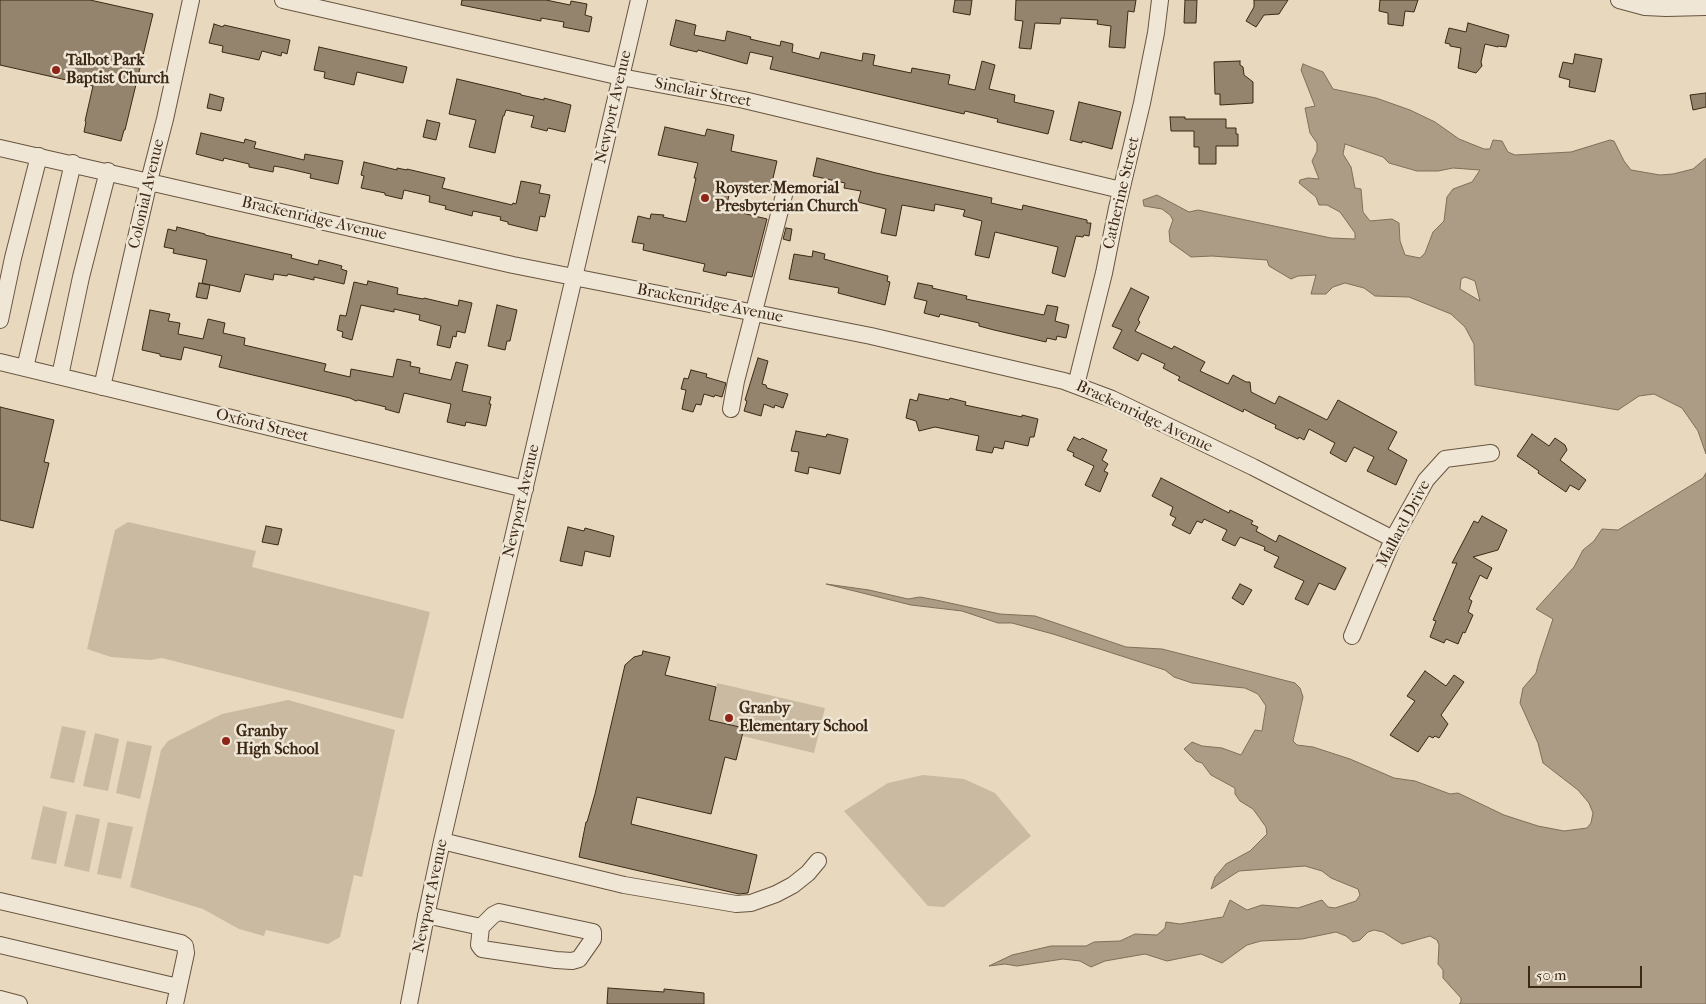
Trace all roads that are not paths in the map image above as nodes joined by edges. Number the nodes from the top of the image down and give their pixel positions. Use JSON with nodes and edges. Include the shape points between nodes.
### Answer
{"nodes":[{"id":1,"x":191,"y":0,"type":"edge"},
{"id":2,"x":283,"y":0,"type":"edge"},
{"id":3,"x":639,"y":0,"type":"edge"},
{"id":4,"x":1160,"y":0,"type":"edge"},
{"id":5,"x":1619,"y":0,"type":"edge"},
{"id":6,"x":1706,"y":7,"type":"edge"},
{"id":7,"x":621,"y":77,"type":"junction"},
{"id":8,"x":0,"y":148,"type":"edge"},
{"id":9,"x":39,"y":156,"type":"junction"},
{"id":10,"x":73,"y":163,"type":"junction"},
{"id":11,"x":108,"y":172,"type":"junction"},
{"id":12,"x":149,"y":181,"type":"junction"},
{"id":13,"x":1121,"y":190,"type":"junction"},
{"id":14,"x":784,"y":195,"type":"dead end"},
{"id":15,"x":574,"y":278,"type":"junction"},
{"id":16,"x":754,"y":312,"type":"junction"},
{"id":17,"x":0,"y":320,"type":"edge"},
{"id":18,"x":0,"y":362,"type":"edge"},
{"id":19,"x":25,"y":368,"type":"junction"},
{"id":20,"x":60,"y":376,"type":"junction"},
{"id":21,"x":1076,"y":384,"type":"junction"},
{"id":22,"x":102,"y":387,"type":"junction"},
{"id":23,"x":731,"y":409,"type":"dead end"},
{"id":24,"x":1490,"y":453,"type":"dead end"},
{"id":25,"x":524,"y":489,"type":"junction"},
{"id":26,"x":1393,"y":539,"type":"junction"},
{"id":27,"x":1352,"y":636,"type":"dead end"},
{"id":28,"x":442,"y":841,"type":"junction"},
{"id":29,"x":818,"y":861,"type":"dead end"},
{"id":30,"x":0,"y":901,"type":"edge"},
{"id":31,"x":426,"y":915,"type":"junction"},
{"id":32,"x":481,"y":927,"type":"junction"},
{"id":33,"x":0,"y":945,"type":"edge"},
{"id":34,"x":178,"y":988,"type":"junction"},
{"id":35,"x":0,"y":999,"type":"edge"},
{"id":36,"x":20,"y":1004,"type":"edge"},
{"id":37,"x":175,"y":1004,"type":"edge"},
{"id":38,"x":409,"y":1004,"type":"edge"}],
"edges":[{"from":1,"to":12,"type":"street","name":"Colonial Avenue"},
{"from":2,"to":7,"type":"street","name":"Sinclair Street"},
{"from":3,"to":7,"type":"street","name":"Newport Avenue"},
{"from":4,"to":13,"type":"street","name":"Catherine Street","via":[[1142,103]]},
{"from":5,"to":6,"type":"street","via":[[1645,7]]},
{"from":7,"to":13,"type":"street","name":"Sinclair Street","via":[[744,100]]},
{"from":7,"to":15,"type":"street","name":"Newport Avenue"},
{"from":8,"to":9,"type":"street","name":"Brackenridge Avenue"},
{"from":9,"to":10,"type":"street","name":"Brackenridge Avenue"},
{"from":9,"to":17,"type":"street"},
{"from":10,"to":11,"type":"street","name":"Brackenridge Avenue"},
{"from":10,"to":19,"type":"street"},
{"from":11,"to":12,"type":"street","name":"Brackenridge Avenue"},
{"from":11,"to":20,"type":"street"},
{"from":12,"to":15,"type":"street","name":"Brackenridge Avenue"},
{"from":12,"to":22,"type":"street","name":"Colonial Avenue"},
{"from":13,"to":21,"type":"street","name":"Catherine Street"},
{"from":14,"to":16,"type":"street"},
{"from":15,"to":16,"type":"street","name":"Brackenridge Avenue"},
{"from":15,"to":25,"type":"street","name":"Newport Avenue"},
{"from":16,"to":21,"type":"street","name":"Brackenridge Avenue"},
{"from":16,"to":23,"type":"street"},
{"from":18,"to":19,"type":"street","name":"Oxford Street"},
{"from":19,"to":20,"type":"street","name":"Oxford Street"},
{"from":20,"to":22,"type":"street","name":"Oxford Street"},
{"from":21,"to":26,"type":"street","name":"Brackenridge Avenue","via":[[1253,467]]},
{"from":22,"to":25,"type":"street","name":"Oxford Street"},
{"from":24,"to":26,"type":"street","name":"Mallard Drive","via":[[1445,459],[1426,480]]},
{"from":25,"to":28,"type":"street","name":"Newport Avenue"},
{"from":26,"to":27,"type":"street","name":"Mallard Drive"},
{"from":28,"to":29,"type":"street","via":[[624,885],[736,904],[776,894],[793,885]]},
{"from":28,"to":31,"type":"street","name":"Newport Avenue"},
{"from":30,"to":34,"type":"street","via":[[181,943],[186,953]]},
{"from":31,"to":32,"type":"street"},
{"from":31,"to":38,"type":"street","name":"Newport Avenue"},
{"from":32,"to":32,"type":"street","via":[[499,912],[593,932],[594,939],[579,959],[556,960],[482,949],[479,945]]},
{"from":33,"to":34,"type":"street"},
{"from":34,"to":37,"type":"street"},
{"from":35,"to":36,"type":"street"}]}
